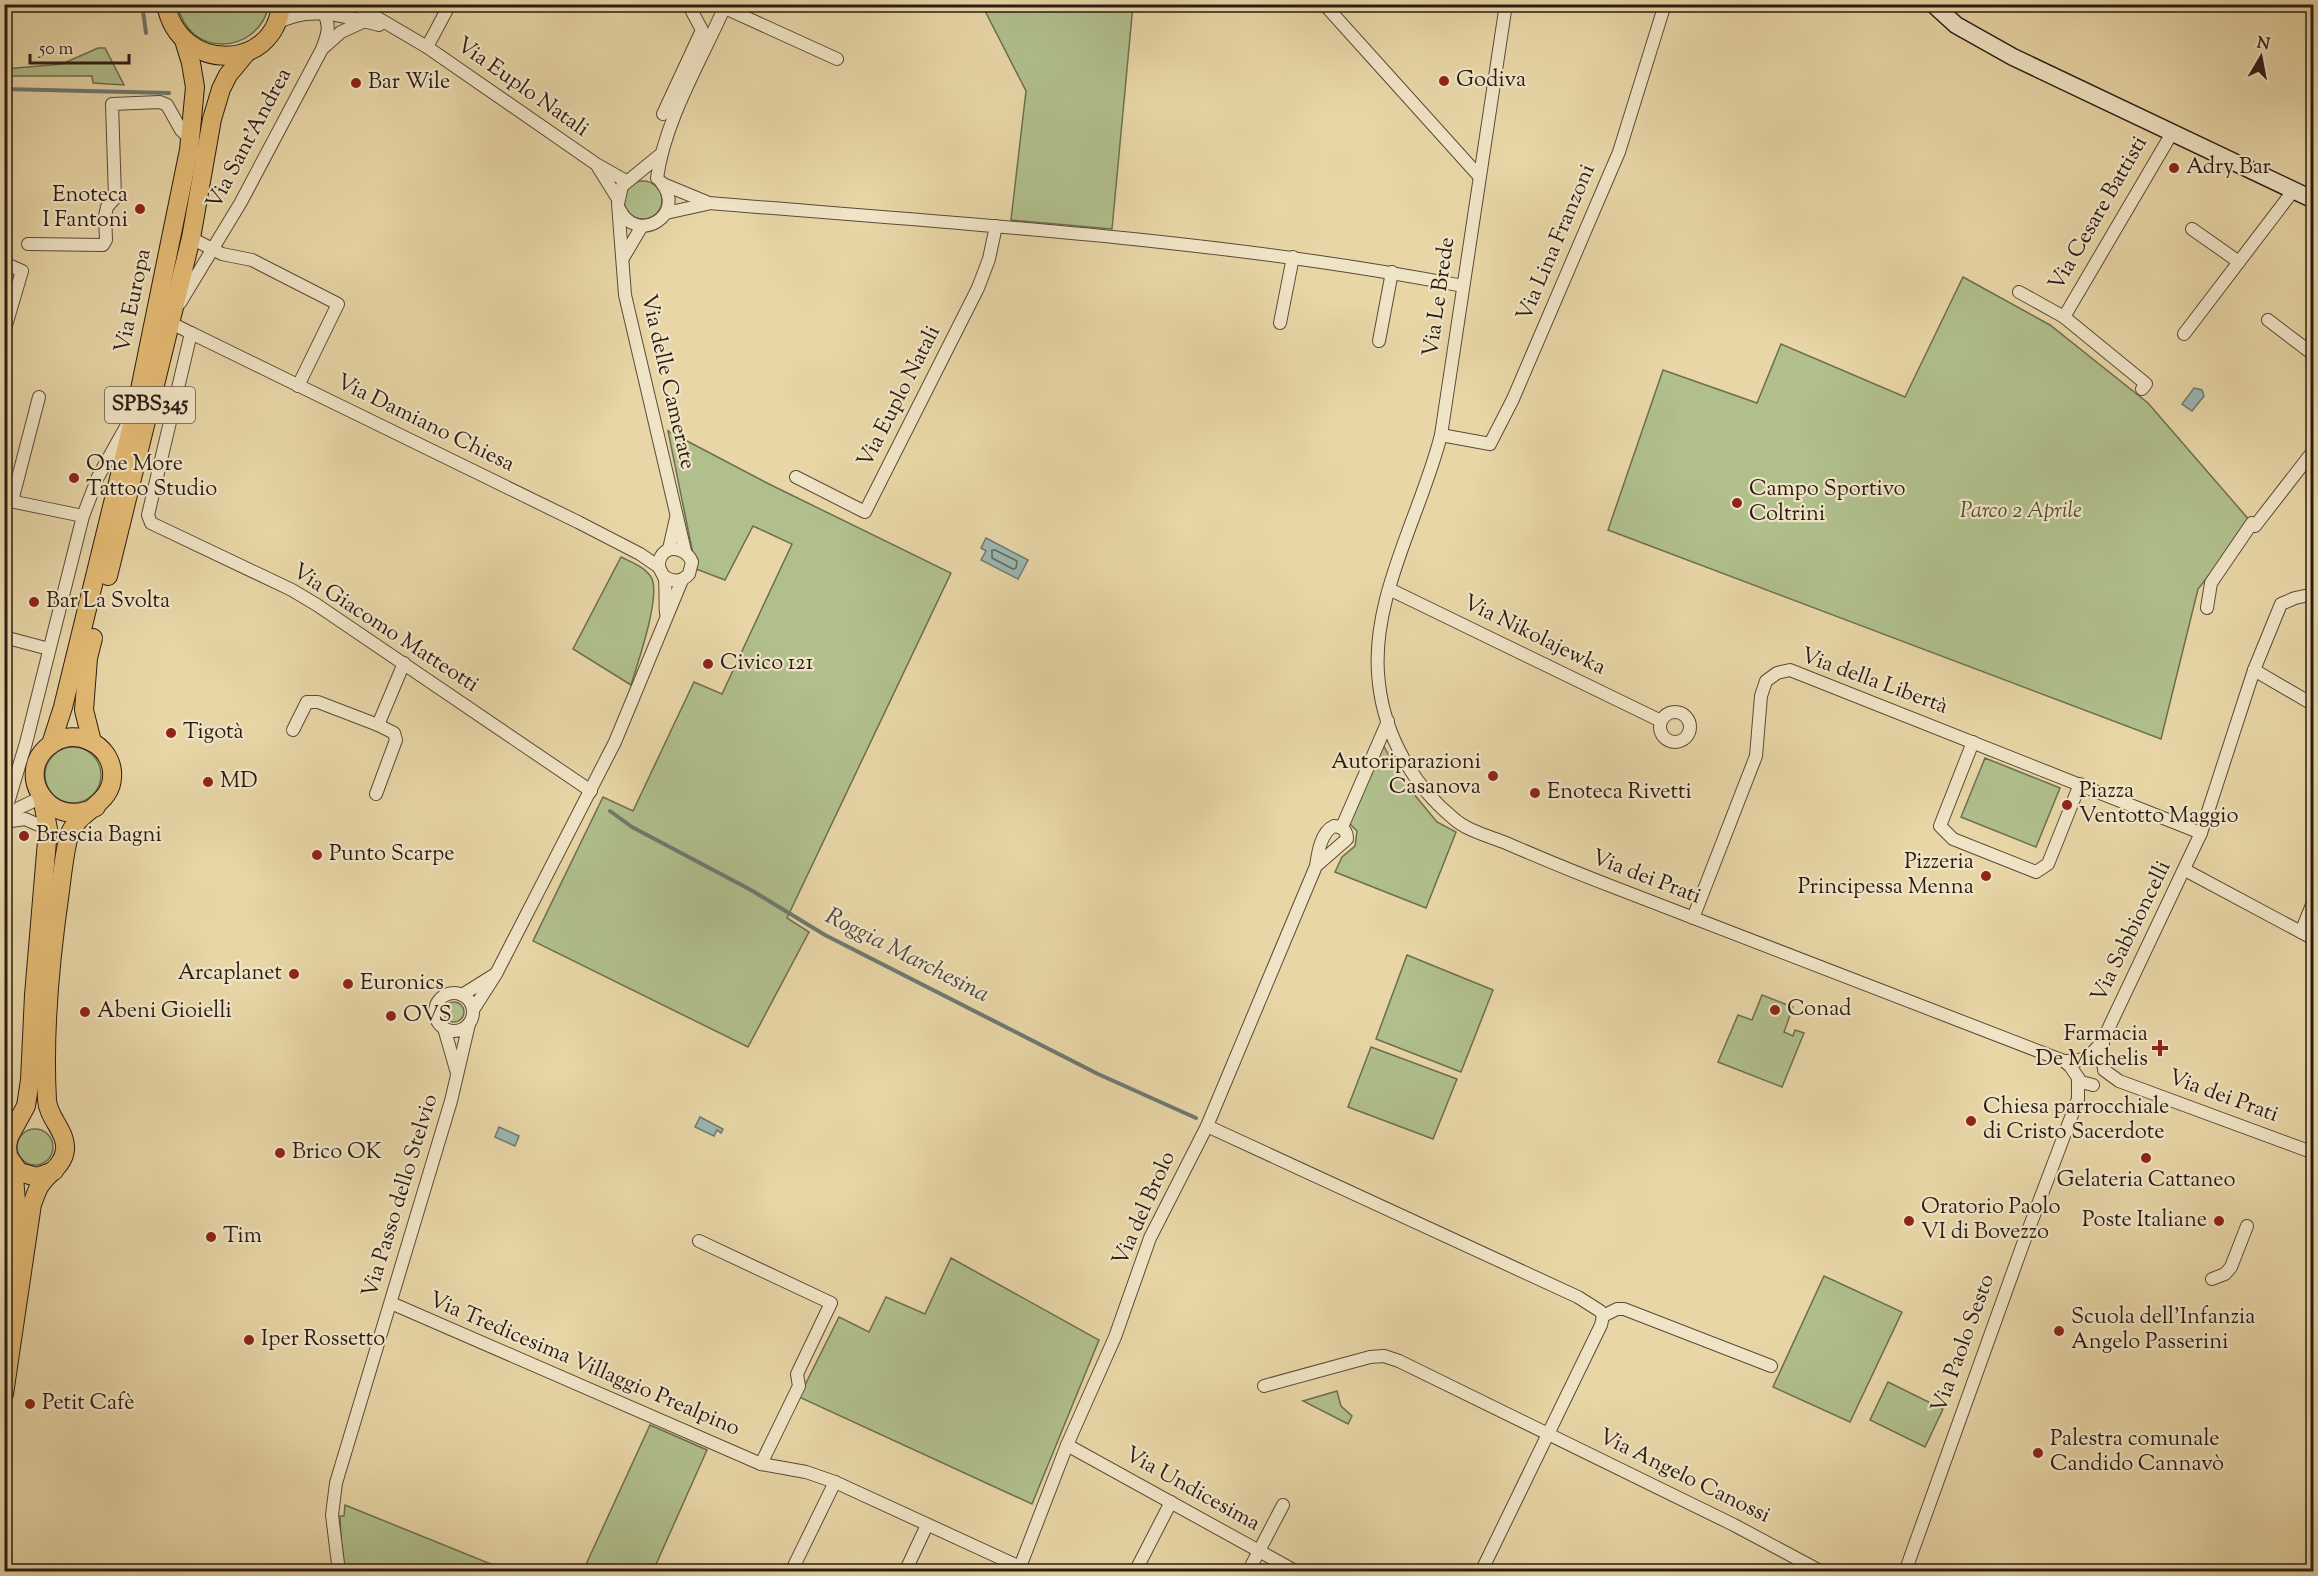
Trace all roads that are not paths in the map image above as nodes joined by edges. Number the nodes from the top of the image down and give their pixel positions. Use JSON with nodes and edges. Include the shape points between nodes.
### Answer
{"nodes":[{"id":1,"x":166,"y":4,"type":"edge"},
{"id":2,"x":281,"y":4,"type":"edge"},
{"id":3,"x":354,"y":4,"type":"edge"},
{"id":4,"x":450,"y":4,"type":"edge"},
{"id":5,"x":688,"y":4,"type":"edge"},
{"id":6,"x":1324,"y":4,"type":"edge"},
{"id":7,"x":1506,"y":4,"type":"edge"},
{"id":8,"x":1665,"y":4,"type":"edge"},
{"id":9,"x":1933,"y":4,"type":"edge"},
{"id":10,"x":725,"y":7,"type":"edge"},
{"id":11,"x":324,"y":14,"type":"junction"},
{"id":12,"x":365,"y":21,"type":"junction"},
{"id":13,"x":276,"y":24,"type":"junction"},
{"id":14,"x":392,"y":28,"type":"junction"},
{"id":15,"x":184,"y":40,"type":"junction"},
{"id":16,"x":427,"y":47,"type":"junction"},
{"id":17,"x":322,"y":49,"type":"junction"},
{"id":18,"x":247,"y":52,"type":"junction"},
{"id":19,"x":837,"y":59,"type":"dead end"},
{"id":20,"x":663,"y":114,"type":"dead end"},
{"id":21,"x":2172,"y":133,"type":"junction"},
{"id":22,"x":191,"y":140,"type":"junction"},
{"id":23,"x":660,"y":155,"type":"junction"},
{"id":24,"x":596,"y":164,"type":"junction"},
{"id":25,"x":1479,"y":176,"type":"junction"},
{"id":26,"x":629,"y":179,"type":"junction"},
{"id":27,"x":660,"y":181,"type":"junction"},
{"id":28,"x":2293,"y":191,"type":"junction"},
{"id":29,"x":2313,"y":201,"type":"edge"},
{"id":30,"x":709,"y":203,"type":"junction"},
{"id":31,"x":619,"y":204,"type":"junction"},
{"id":32,"x":666,"y":213,"type":"junction"},
{"id":33,"x":642,"y":226,"type":"junction"},
{"id":34,"x":996,"y":226,"type":"junction"},
{"id":35,"x":2192,"y":229,"type":"dead end"},
{"id":36,"x":190,"y":238,"type":"junction"},
{"id":37,"x":28,"y":244,"type":"dead end"},
{"id":38,"x":213,"y":249,"type":"junction"},
{"id":39,"x":1293,"y":257,"type":"junction"},
{"id":40,"x":623,"y":258,"type":"junction"},
{"id":41,"x":2239,"y":262,"type":"junction"},
{"id":42,"x":6,"y":264,"type":"dead end"},
{"id":43,"x":1392,"y":273,"type":"junction"},
{"id":44,"x":1463,"y":286,"type":"junction"},
{"id":45,"x":2019,"y":292,"type":"dead end"},
{"id":46,"x":2064,"y":317,"type":"junction"},
{"id":47,"x":172,"y":319,"type":"junction"},
{"id":48,"x":2268,"y":320,"type":"dead end"},
{"id":49,"x":1280,"y":323,"type":"dead end"},
{"id":50,"x":4,"y":332,"type":"edge"},
{"id":51,"x":191,"y":333,"type":"junction"},
{"id":52,"x":2184,"y":334,"type":"dead end"},
{"id":53,"x":1378,"y":341,"type":"dead end"},
{"id":54,"x":2313,"y":355,"type":"edge"},
{"id":55,"x":298,"y":386,"type":"junction"},
{"id":56,"x":2142,"y":389,"type":"dead end"},
{"id":57,"x":39,"y":397,"type":"dead end"},
{"id":58,"x":136,"y":409,"type":"junction"},
{"id":59,"x":1441,"y":435,"type":"junction"},
{"id":60,"x":2313,"y":450,"type":"edge"},
{"id":61,"x":796,"y":477,"type":"dead end"},
{"id":62,"x":8,"y":500,"type":"edge"},
{"id":63,"x":676,"y":514,"type":"junction"},
{"id":64,"x":83,"y":516,"type":"junction"},
{"id":65,"x":685,"y":551,"type":"junction"},
{"id":66,"x":666,"y":552,"type":"junction"},
{"id":67,"x":640,"y":554,"type":"junction"},
{"id":68,"x":662,"y":572,"type":"junction"},
{"id":69,"x":682,"y":580,"type":"junction"},
{"id":70,"x":1389,"y":589,"type":"junction"},
{"id":71,"x":2313,"y":594,"type":"edge"},
{"id":72,"x":2206,"y":608,"type":"dead end"},
{"id":73,"x":666,"y":618,"type":"junction"},
{"id":74,"x":4,"y":637,"type":"edge"},
{"id":75,"x":50,"y":649,"type":"junction"},
{"id":76,"x":404,"y":663,"type":"junction"},
{"id":77,"x":2254,"y":670,"type":"junction"},
{"id":78,"x":2313,"y":705,"type":"edge"},
{"id":79,"x":1388,"y":721,"type":"junction"},
{"id":80,"x":1661,"y":721,"type":"dead end"},
{"id":81,"x":378,"y":725,"type":"junction"},
{"id":82,"x":293,"y":730,"type":"dead end"},
{"id":83,"x":92,"y":742,"type":"junction"},
{"id":84,"x":1973,"y":742,"type":"junction"},
{"id":85,"x":26,"y":743,"type":"junction"},
{"id":86,"x":47,"y":748,"type":"junction"},
{"id":87,"x":15,"y":784,"type":"junction"},
{"id":88,"x":2080,"y":784,"type":"junction"},
{"id":89,"x":591,"y":791,"type":"junction"},
{"id":90,"x":40,"y":793,"type":"junction"},
{"id":91,"x":376,"y":794,"type":"dead end"},
{"id":92,"x":96,"y":807,"type":"junction"},
{"id":93,"x":4,"y":816,"type":"edge"},
{"id":94,"x":4,"y":822,"type":"edge"},
{"id":95,"x":1341,"y":827,"type":"junction"},
{"id":96,"x":48,"y":828,"type":"junction"},
{"id":97,"x":2201,"y":833,"type":"junction"},
{"id":98,"x":1316,"y":866,"type":"junction"},
{"id":99,"x":2185,"y":870,"type":"junction"},
{"id":100,"x":2313,"y":900,"type":"edge"},
{"id":101,"x":1693,"y":918,"type":"junction"},
{"id":102,"x":2301,"y":932,"type":"junction"},
{"id":103,"x":2313,"y":939,"type":"edge"},
{"id":104,"x":496,"y":974,"type":"junction"},
{"id":105,"x":462,"y":995,"type":"junction"},
{"id":106,"x":473,"y":1010,"type":"junction"},
{"id":107,"x":469,"y":1023,"type":"junction"},
{"id":108,"x":444,"y":1028,"type":"junction"},
{"id":109,"x":2103,"y":1040,"type":"junction"},
{"id":110,"x":2083,"y":1059,"type":"junction"},
{"id":111,"x":2064,"y":1061,"type":"junction"},
{"id":112,"x":2100,"y":1075,"type":"junction"},
{"id":113,"x":458,"y":1076,"type":"junction"},
{"id":114,"x":2077,"y":1076,"type":"junction"},
{"id":115,"x":2079,"y":1099,"type":"junction"},
{"id":116,"x":1207,"y":1126,"type":"junction"},
{"id":117,"x":14,"y":1128,"type":"junction"},
{"id":118,"x":59,"y":1130,"type":"junction"},
{"id":119,"x":2313,"y":1153,"type":"edge"},
{"id":120,"x":13,"y":1165,"type":"junction"},
{"id":121,"x":54,"y":1170,"type":"junction"},
{"id":122,"x":2247,"y":1226,"type":"dead end"},
{"id":123,"x":699,"y":1241,"type":"dead end"},
{"id":124,"x":2212,"y":1279,"type":"dead end"},
{"id":125,"x":4,"y":1282,"type":"edge"},
{"id":126,"x":391,"y":1304,"type":"junction"},
{"id":127,"x":1602,"y":1321,"type":"junction"},
{"id":128,"x":1772,"y":1366,"type":"dead end"},
{"id":129,"x":1264,"y":1386,"type":"dead end"},
{"id":130,"x":4,"y":1394,"type":"edge"},
{"id":131,"x":1549,"y":1433,"type":"junction"},
{"id":132,"x":1067,"y":1445,"type":"junction"},
{"id":133,"x":761,"y":1464,"type":"junction"},
{"id":134,"x":835,"y":1482,"type":"junction"},
{"id":135,"x":1171,"y":1502,"type":"junction"},
{"id":136,"x":1283,"y":1504,"type":"dead end"},
{"id":137,"x":927,"y":1525,"type":"junction"},
{"id":138,"x":1259,"y":1550,"type":"junction"},
{"id":139,"x":1799,"y":1558,"type":"junction"},
{"id":140,"x":2313,"y":1562,"type":"edge"},
{"id":141,"x":1019,"y":1569,"type":"edge"},
{"id":142,"x":339,"y":1572,"type":"edge"},
{"id":143,"x":791,"y":1572,"type":"edge"},
{"id":144,"x":905,"y":1572,"type":"edge"},
{"id":145,"x":1136,"y":1572,"type":"edge"},
{"id":146,"x":1248,"y":1572,"type":"edge"},
{"id":147,"x":1298,"y":1572,"type":"edge"},
{"id":148,"x":1481,"y":1572,"type":"edge"},
{"id":149,"x":1822,"y":1572,"type":"edge"},
{"id":150,"x":1830,"y":1572,"type":"edge"},
{"id":151,"x":1905,"y":1572,"type":"edge"},
{"id":152,"x":2309,"y":1572,"type":"edge"}],
"edges":[{"from":1,"to":15,"type":"main road","name":"Via Europa","number":"SPBS345","via":[[171,24]]},
{"from":2,"to":13,"type":"main road","name":"Via Europa","number":"SPBS345"},
{"from":3,"to":14,"type":"street","name":"Via Euplo Natali"},
{"from":4,"to":16,"type":"street"},
{"from":5,"to":20,"type":"street","via":[[702,30]]},
{"from":6,"to":25,"type":"street"},
{"from":7,"to":25,"type":"street","name":"Via Le Brede"},
{"from":8,"to":59,"type":"street","name":"Via Lina Franzoni","via":[[1618,152],[1490,444]]},
{"from":9,"to":21,"type":"street","name":"Via Cesare Battisti","via":[[1956,25],[2013,57]]},
{"from":10,"to":19,"type":"street"},
{"from":10,"to":23,"type":"street"},
{"from":11,"to":12,"type":"street","name":"Via Euplo Natali"},
{"from":11,"to":13,"type":"street","name":"Via Euplo Natali","via":[[298,14]]},
{"from":11,"to":17,"type":"street","name":"Via Sant'Andrea","via":[[328,29]]},
{"from":12,"to":14,"type":"street","name":"Via Euplo Natali"},
{"from":12,"to":17,"type":"street","name":"Via Sant'Andrea","via":[[341,32]]},
{"from":13,"to":18,"type":"main road","name":"Via Europa","number":"SPBS345","via":[[264,40]]},
{"from":14,"to":16,"type":"street","name":"Via Euplo Natali"},
{"from":15,"to":18,"type":"main road","name":"Via Europa","number":"SPBS345","via":[[213,56]]},
{"from":15,"to":22,"type":"main road","name":"Via Europa","number":"SPBS345","via":[[195,87]]},
{"from":16,"to":24,"type":"street","name":"Via Euplo Natali"},
{"from":17,"to":38,"type":"street","name":"Via Sant'Andrea"},
{"from":18,"to":36,"type":"main road","name":"Via Europa","number":"SPBS345","via":[[228,75],[217,99]]},
{"from":21,"to":28,"type":"street","name":"Via Cesare Battisti"},
{"from":21,"to":46,"type":"street","name":"Via Cesare Battisti"},
{"from":22,"to":37,"type":"street","via":[[167,105],[115,102],[115,198],[107,207],[103,245]]},
{"from":22,"to":58,"type":"main road","name":"Via Europa","number":"SPBS345"},
{"from":23,"to":26,"type":"street"},
{"from":23,"to":27,"type":"street"},
{"from":24,"to":26,"type":"street","name":"Via Euplo Natali"},
{"from":24,"to":31,"type":"street","name":"Via Euplo Natali"},
{"from":25,"to":44,"type":"street","name":"Via Le Brede"},
{"from":26,"to":27,"type":"street","via":[[645,175]]},
{"from":26,"to":31,"type":"street","via":[[622,186]]},
{"from":27,"to":30,"type":"street"},
{"from":27,"to":32,"type":"street","via":[[668,193]]},
{"from":28,"to":29,"type":"street","name":"Via Cesare Battisti"},
{"from":28,"to":41,"type":"street"},
{"from":30,"to":32,"type":"street"},
{"from":30,"to":34,"type":"street"},
{"from":31,"to":33,"type":"street","via":[[630,222]]},
{"from":31,"to":40,"type":"street","name":"Via delle Camerate"},
{"from":32,"to":33,"type":"street","via":[[656,223]]},
{"from":33,"to":40,"type":"street"},
{"from":34,"to":39,"type":"street"},
{"from":34,"to":61,"type":"street","name":"Via Euplo Natali","via":[[978,288],[865,512]]},
{"from":35,"to":41,"type":"street"},
{"from":36,"to":38,"type":"street"},
{"from":36,"to":47,"type":"main road","name":"Via Europa","number":"SPBS345"},
{"from":38,"to":47,"type":"street","name":"Via Sant'Andrea"},
{"from":38,"to":55,"type":"street","via":[[252,260],[338,304]]},
{"from":39,"to":43,"type":"street"},
{"from":39,"to":49,"type":"street"},
{"from":40,"to":63,"type":"street","name":"Via delle Camerate","via":[[625,295]]},
{"from":41,"to":52,"type":"street"},
{"from":42,"to":50,"type":"street","via":[[22,270]]},
{"from":43,"to":44,"type":"street"},
{"from":43,"to":53,"type":"street"},
{"from":44,"to":59,"type":"street","name":"Via Le Brede"},
{"from":45,"to":46,"type":"street","name":"Via Cesare Battisti"},
{"from":46,"to":56,"type":"street","name":"Via Cesare Battisti","via":[[2146,384]]},
{"from":47,"to":51,"type":"street","name":"Via Europa"},
{"from":47,"to":83,"type":"main road","name":"Via Europa","number":"SPBS345","via":[[88,658],[84,710]]},
{"from":48,"to":54,"type":"street"},
{"from":51,"to":55,"type":"street","name":"Via Damiano Chiesa"},
{"from":51,"to":76,"type":"street","name":"Via Giacomo Matteotti","via":[[151,523],[304,597]]},
{"from":55,"to":67,"type":"street","name":"Via Damiano Chiesa"},
{"from":57,"to":62,"type":"street"},
{"from":58,"to":64,"type":"street","via":[[98,477]]},
{"from":58,"to":86,"type":"main road","name":"Via Europa","number":"SPBS345","via":[[63,707]]},
{"from":59,"to":70,"type":"street","name":"Via Le Brede"},
{"from":60,"to":72,"type":"street","via":[[2255,526],[2252,524],[2211,583]]},
{"from":62,"to":64,"type":"street"},
{"from":63,"to":65,"type":"street","name":"Via delle Camerate"},
{"from":63,"to":66,"type":"street","name":"Via delle Camerate"},
{"from":64,"to":75,"type":"street"},
{"from":65,"to":66,"type":"street","via":[[677,548]]},
{"from":65,"to":69,"type":"street","name":"Via delle Camerate","via":[[692,568]]},
{"from":66,"to":67,"type":"street","name":"Via Damiano Chiesa"},
{"from":66,"to":68,"type":"street","name":"Via delle Camerate"},
{"from":67,"to":68,"type":"street","name":"Via Damiano Chiesa"},
{"from":68,"to":69,"type":"street","via":[[676,581]]},
{"from":68,"to":73,"type":"street","name":"Via delle Camerate"},
{"from":69,"to":73,"type":"street","name":"Via delle Camerate"},
{"from":70,"to":79,"type":"street","name":"Via dei Prati","via":[[1377,665]]},
{"from":70,"to":80,"type":"street","name":"Via Nikolajewka"},
{"from":71,"to":77,"type":"street","name":"Via Sabbioncelli","via":[[2281,604]]},
{"from":73,"to":89,"type":"street","name":"Via delle Camerate"},
{"from":74,"to":75,"type":"street"},
{"from":75,"to":85,"type":"street"},
{"from":76,"to":81,"type":"street"},
{"from":76,"to":89,"type":"street","name":"Via Giacomo Matteotti"},
{"from":77,"to":78,"type":"street"},
{"from":77,"to":97,"type":"street","name":"Via Sabbioncelli"},
{"from":79,"to":95,"type":"street","name":"Via del Brolo"},
{"from":79,"to":101,"type":"street","name":"Via dei Prati","via":[[1414,777],[1429,796],[1463,825]]},
{"from":81,"to":82,"type":"street","via":[[318,702],[307,702]]},
{"from":81,"to":91,"type":"street","via":[[394,733],[396,740]]},
{"from":83,"to":86,"type":"main road","via":[[68,737]]},
{"from":83,"to":92,"type":"main road","name":"Via Europa","number":"SPBS345","via":[[104,752],[112,772],[108,792]]},
{"from":84,"to":88,"type":"street","name":"Via della Libertà"},
{"from":84,"to":88,"type":"street","via":[[1940,826],[1953,839],[2025,868],[2036,872],[2048,864]]},
{"from":84,"to":101,"type":"street","name":"Via della Libertà","via":[[1798,672],[1777,673],[1766,681],[1756,756]]},
{"from":85,"to":86,"type":"street"},
{"from":85,"to":87,"type":"street"},
{"from":86,"to":90,"type":"main road","name":"Via Europa","number":"SPBS345","via":[[36,767]]},
{"from":87,"to":90,"type":"street"},
{"from":87,"to":93,"type":"street"},
{"from":88,"to":97,"type":"street","name":"Via della Libertà"},
{"from":89,"to":104,"type":"street","name":"Via Passo dello Stelvio"},
{"from":90,"to":92,"type":"main road","via":[[55,809],[71,814]]},
{"from":90,"to":94,"type":"street"},
{"from":90,"to":96,"type":"main road","name":"Via Europa","number":"SPBS345"},
{"from":92,"to":118,"type":"main road","name":"Via Europa","number":"SPBS345","via":[[70,832],[53,944],[45,1071],[48,1107]]},
{"from":94,"to":96,"type":"street","via":[[25,819]]},
{"from":95,"to":98,"type":"street","name":"Via del Brolo","via":[[1327,830]]},
{"from":95,"to":98,"type":"street","name":"Via del Brolo","via":[[1347,838]]},
{"from":96,"to":117,"type":"main road","name":"Via Europa","number":"SPBS345","via":[[30,1080],[26,1106]]},
{"from":97,"to":99,"type":"street","name":"Via Sabbioncelli"},
{"from":98,"to":116,"type":"street","name":"Via del Brolo"},
{"from":99,"to":102,"type":"street"},
{"from":99,"to":109,"type":"street","name":"Via Sabbioncelli"},
{"from":100,"to":102,"type":"street"},
{"from":101,"to":111,"type":"street","name":"Via dei Prati"},
{"from":102,"to":103,"type":"street"},
{"from":104,"to":105,"type":"street","name":"Via Passo dello Stelvio"},
{"from":104,"to":106,"type":"street","name":"Via Passo dello Stelvio"},
{"from":105,"to":106,"type":"street"},
{"from":105,"to":108,"type":"street","name":"Via Passo dello Stelvio","via":[[451,993],[438,1001],[435,1014]]},
{"from":106,"to":107,"type":"street","name":"Via Passo dello Stelvio"},
{"from":107,"to":108,"type":"street","via":[[455,1031]]},
{"from":107,"to":113,"type":"street","name":"Via Passo dello Stelvio"},
{"from":108,"to":113,"type":"street","name":"Via Passo dello Stelvio"},
{"from":109,"to":110,"type":"street","name":"Via Sabbioncelli"},
{"from":109,"to":112,"type":"street","name":"Via Sabbioncelli"},
{"from":110,"to":111,"type":"street","name":"Via dei Prati"},
{"from":110,"to":112,"type":"street","name":"Via dei Prati","via":[[2094,1058]]},
{"from":110,"to":114,"type":"street"},
{"from":111,"to":114,"type":"street","name":"Via dei Prati"},
{"from":112,"to":114,"type":"street","name":"Via dei Prati","via":[[2085,1084]]},
{"from":112,"to":115,"type":"street","name":"Via Paolo Sesto"},
{"from":112,"to":119,"type":"street","name":"Via dei Prati"},
{"from":113,"to":126,"type":"street","name":"Via Passo dello Stelvio"},
{"from":114,"to":115,"type":"street","name":"Via Paolo Sesto"},
{"from":115,"to":151,"type":"street","name":"Via Paolo Sesto"},
{"from":116,"to":127,"type":"street","via":[[1578,1297],[1600,1311]]},
{"from":116,"to":132,"type":"street","name":"Via del Brolo","via":[[1150,1238],[1115,1337]]},
{"from":117,"to":118,"type":"main road","via":[[22,1122],[42,1119]]},
{"from":117,"to":120,"type":"main road","name":"Via Europa","number":"SPBS345","via":[[7,1146]]},
{"from":118,"to":121,"type":"main road","name":"Via Europa","number":"SPBS345","via":[[65,1149]]},
{"from":120,"to":121,"type":"main road","via":[[28,1176]]},
{"from":120,"to":125,"type":"main road","name":"Via Europa","number":"SPBS345","via":[[14,1233]]},
{"from":121,"to":130,"type":"main road","name":"Via Europa","number":"SPBS345","via":[[40,1186],[32,1204]]},
{"from":122,"to":124,"type":"street","via":[[2231,1267]]},
{"from":123,"to":133,"type":"street","via":[[831,1302],[797,1374],[799,1386]]},
{"from":126,"to":133,"type":"street","name":"Via Tredicesima Villaggio Prealpino"},
{"from":126,"to":142,"type":"street","name":"Via Passo dello Stelvio","via":[[336,1483],[332,1515]]},
{"from":127,"to":128,"type":"street","via":[[1611,1311],[1624,1309]]},
{"from":127,"to":131,"type":"street"},
{"from":129,"to":131,"type":"street","name":"Via Angelo Canossi","via":[[1384,1356]]},
{"from":131,"to":139,"type":"street","name":"Via Angelo Canossi"},
{"from":131,"to":148,"type":"street"},
{"from":132,"to":135,"type":"street","name":"Via Undicesima"},
{"from":132,"to":141,"type":"street","name":"Via del Brolo"},
{"from":133,"to":134,"type":"street","name":"Via Tredicesima Villaggio Prealpino"},
{"from":134,"to":137,"type":"street","name":"Via Tredicesima Villaggio Prealpino"},
{"from":134,"to":143,"type":"street"},
{"from":135,"to":138,"type":"street","name":"Via Undicesima"},
{"from":135,"to":145,"type":"street"},
{"from":136,"to":138,"type":"street"},
{"from":137,"to":141,"type":"street","name":"Via Tredicesima Villaggio Prealpino"},
{"from":137,"to":144,"type":"street"},
{"from":138,"to":146,"type":"street"},
{"from":138,"to":147,"type":"street","name":"Via Undicesima"},
{"from":139,"to":149,"type":"street","name":"Via Angelo Canossi"},
{"from":139,"to":150,"type":"street","name":"Via Angelo Canossi"},
{"from":140,"to":152,"type":"street"}]}
